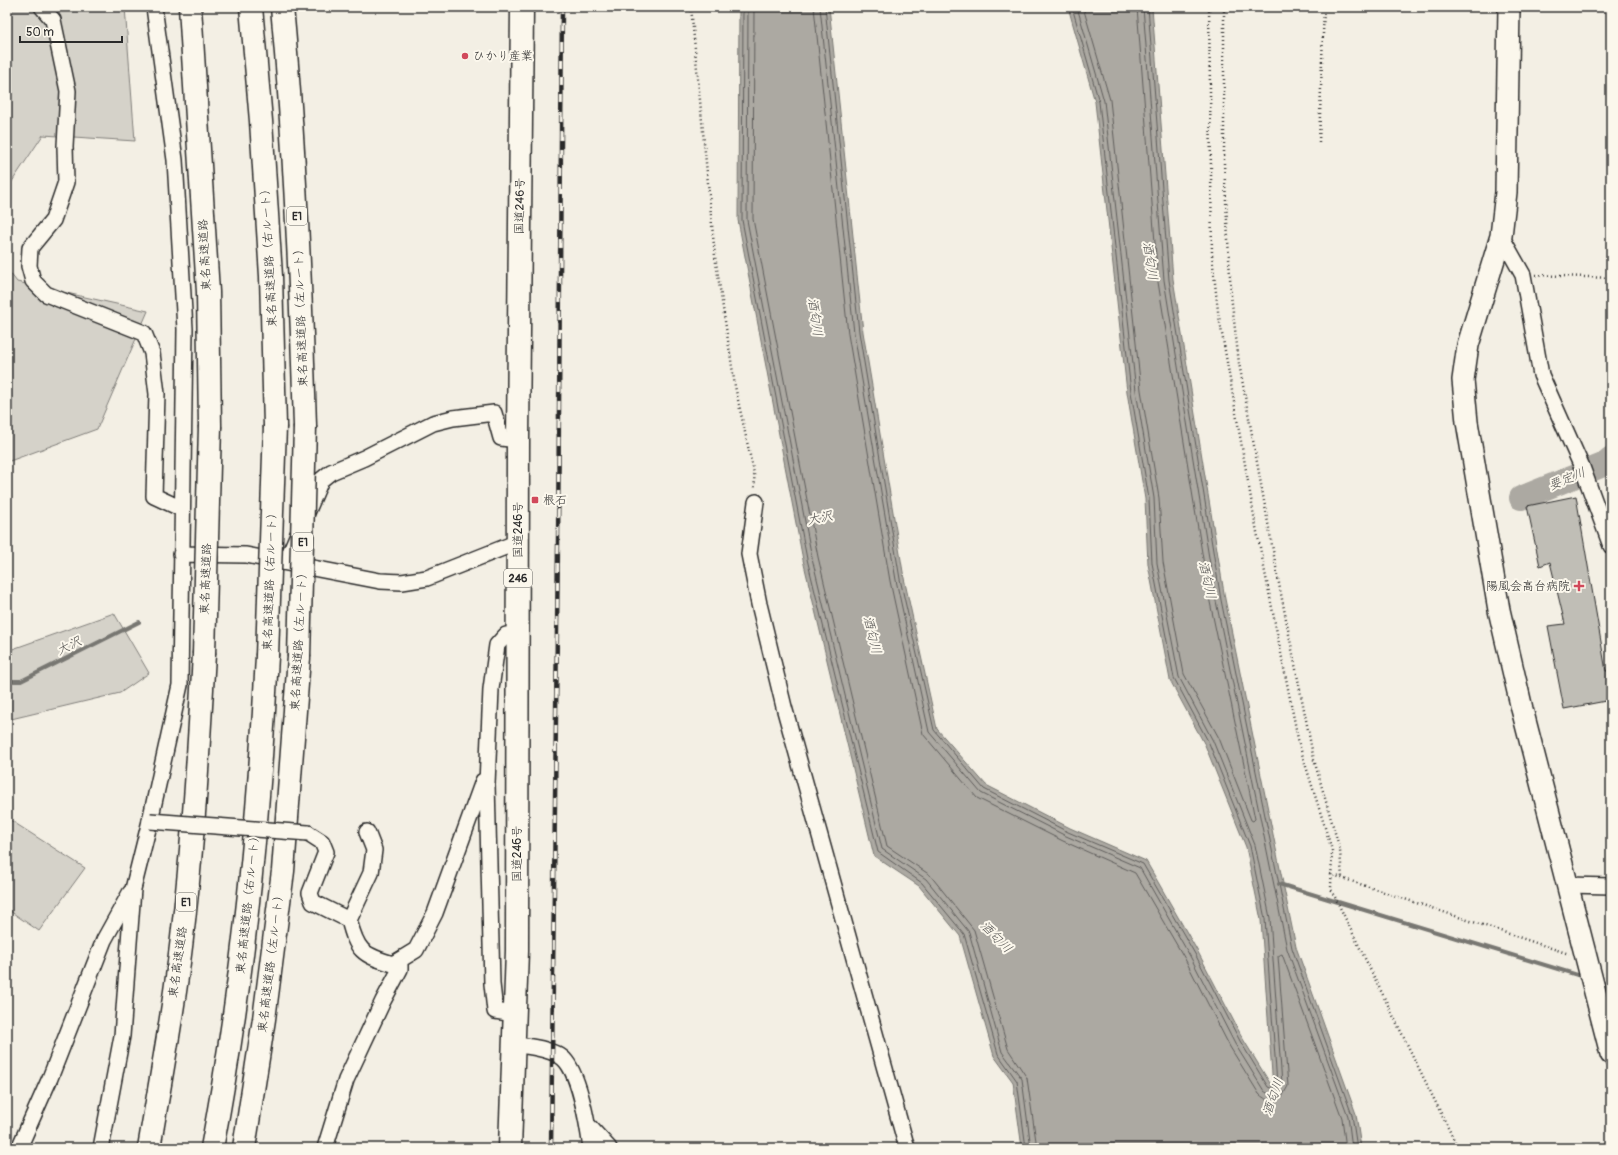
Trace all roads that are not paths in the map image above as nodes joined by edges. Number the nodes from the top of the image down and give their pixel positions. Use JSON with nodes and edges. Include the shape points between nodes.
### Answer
{"nodes":[{"id":1,"x":42,"y":7,"type":"edge"},
{"id":2,"x":154,"y":7,"type":"edge"},
{"id":3,"x":190,"y":7,"type":"edge"},
{"id":4,"x":251,"y":7,"type":"edge"},
{"id":5,"x":282,"y":7,"type":"edge"},
{"id":6,"x":522,"y":7,"type":"edge"},
{"id":7,"x":1509,"y":7,"type":"edge"},
{"id":8,"x":1501,"y":236,"type":"junction"},
{"id":9,"x":518,"y":440,"type":"junction"},
{"id":10,"x":756,"y":502,"type":"road end"},
{"id":11,"x":182,"y":509,"type":"junction"},
{"id":12,"x":518,"y":542,"type":"junction"},
{"id":13,"x":1611,"y":546,"type":"edge"},
{"id":14,"x":181,"y":554,"type":"junction"},
{"id":15,"x":286,"y":562,"type":"junction"},
{"id":16,"x":518,"y":634,"type":"junction"},
{"id":17,"x":488,"y":778,"type":"junction"},
{"id":18,"x":150,"y":821,"type":"junction"},
{"id":19,"x":367,"y":832,"type":"dead end"},
{"id":20,"x":1567,"y":885,"type":"junction"},
{"id":21,"x":1611,"y":886,"type":"edge"},
{"id":22,"x":133,"y":888,"type":"junction"},
{"id":23,"x":349,"y":920,"type":"junction"},
{"id":24,"x":400,"y":960,"type":"junction"},
{"id":25,"x":515,"y":1014,"type":"junction"},
{"id":26,"x":514,"y":1045,"type":"junction"},
{"id":27,"x":1611,"y":1054,"type":"edge"},
{"id":28,"x":588,"y":1125,"type":"junction"},
{"id":29,"x":19,"y":1148,"type":"edge"},
{"id":30,"x":101,"y":1148,"type":"edge"},
{"id":31,"x":149,"y":1148,"type":"edge"},
{"id":32,"x":212,"y":1148,"type":"edge"},
{"id":33,"x":244,"y":1148,"type":"edge"},
{"id":34,"x":325,"y":1148,"type":"edge"},
{"id":35,"x":510,"y":1148,"type":"edge"},
{"id":36,"x":591,"y":1148,"type":"edge"},
{"id":37,"x":609,"y":1148,"type":"edge"},
{"id":38,"x":907,"y":1148,"type":"edge"}],
"edges":[{"from":1,"to":11,"type":"street","via":[[53,20],[68,92],[66,182],[53,220],[30,248],[29,266],[33,281],[46,294],[144,333],[152,353],[157,394],[154,496]]},
{"from":2,"to":11,"type":"street","via":[[175,160],[185,329]]},
{"from":3,"to":31,"type":"highway","name":"東名高速道路","number":"E1","bridge":true,"via":[[208,292],[210,426],[204,654],[195,811],[184,922],[168,1039]]},
{"from":4,"to":32,"type":"highway","name":"東名高速道路（右ルート）","bridge":true,"via":[[271,276],[275,426],[262,752],[248,917],[226,1072]]},
{"from":5,"to":33,"type":"highway","name":"東名高速道路（左ルート）","number":"E1","bridge":true,"via":[[301,275],[305,426],[300,657],[283,870],[264,1020]]},
{"from":6,"to":9,"type":"highway","name":"国道246号","number":"246"},
{"from":7,"to":8,"type":"street","via":[[1506,192]]},
{"from":8,"to":13,"type":"street","via":[[1523,275],[1541,375],[1582,467]]},
{"from":8,"to":20,"type":"street","via":[[1468,345],[1463,380],[1467,422],[1500,610],[1522,709]]},
{"from":9,"to":12,"type":"highway","name":"国道246号","number":"246"},
{"from":9,"to":15,"type":"street","via":[[501,438],[494,413],[453,418],[433,423],[331,472],[321,480]]},
{"from":10,"to":38,"type":"street","via":[[750,554],[759,604],[784,707]]},
{"from":11,"to":14,"type":"street"},
{"from":12,"to":15,"type":"street","via":[[427,578],[402,582],[380,581]]},
{"from":12,"to":16,"type":"highway","name":"国道246号","number":"246"},
{"from":14,"to":15,"type":"street","via":[[246,554]]},
{"from":14,"to":18,"type":"street","via":[[180,684]]},
{"from":16,"to":17,"type":"street","via":[[506,635],[497,645],[491,689]]},
{"from":16,"to":25,"type":"highway","name":"国道246号","number":"246"},
{"from":17,"to":24,"type":"street","via":[[482,782],[435,912],[416,950]]},
{"from":17,"to":25,"type":"street","via":[[494,1010]]},
{"from":18,"to":22,"type":"street"},
{"from":18,"to":23,"type":"street","bridge":true,"via":[[308,833],[322,842],[326,852],[310,893],[313,902]]},
{"from":19,"to":23,"type":"street","via":[[374,850],[370,873]]},
{"from":20,"to":21,"type":"street"},
{"from":20,"to":27,"type":"street"},
{"from":22,"to":29,"type":"street","via":[[104,940],[50,1078]]},
{"from":22,"to":30,"type":"street","via":[[122,1036]]},
{"from":23,"to":24,"type":"street","via":[[359,949],[375,959],[393,964]]},
{"from":24,"to":34,"type":"street","via":[[400,969],[346,1080]]},
{"from":25,"to":26,"type":"highway","name":"国道246号","number":"246"},
{"from":26,"to":28,"type":"street","via":[[553,1053],[569,1064]]},
{"from":26,"to":35,"type":"highway","name":"国道246号","number":"246"},
{"from":28,"to":36,"type":"street"},
{"from":28,"to":37,"type":"street"}]}
